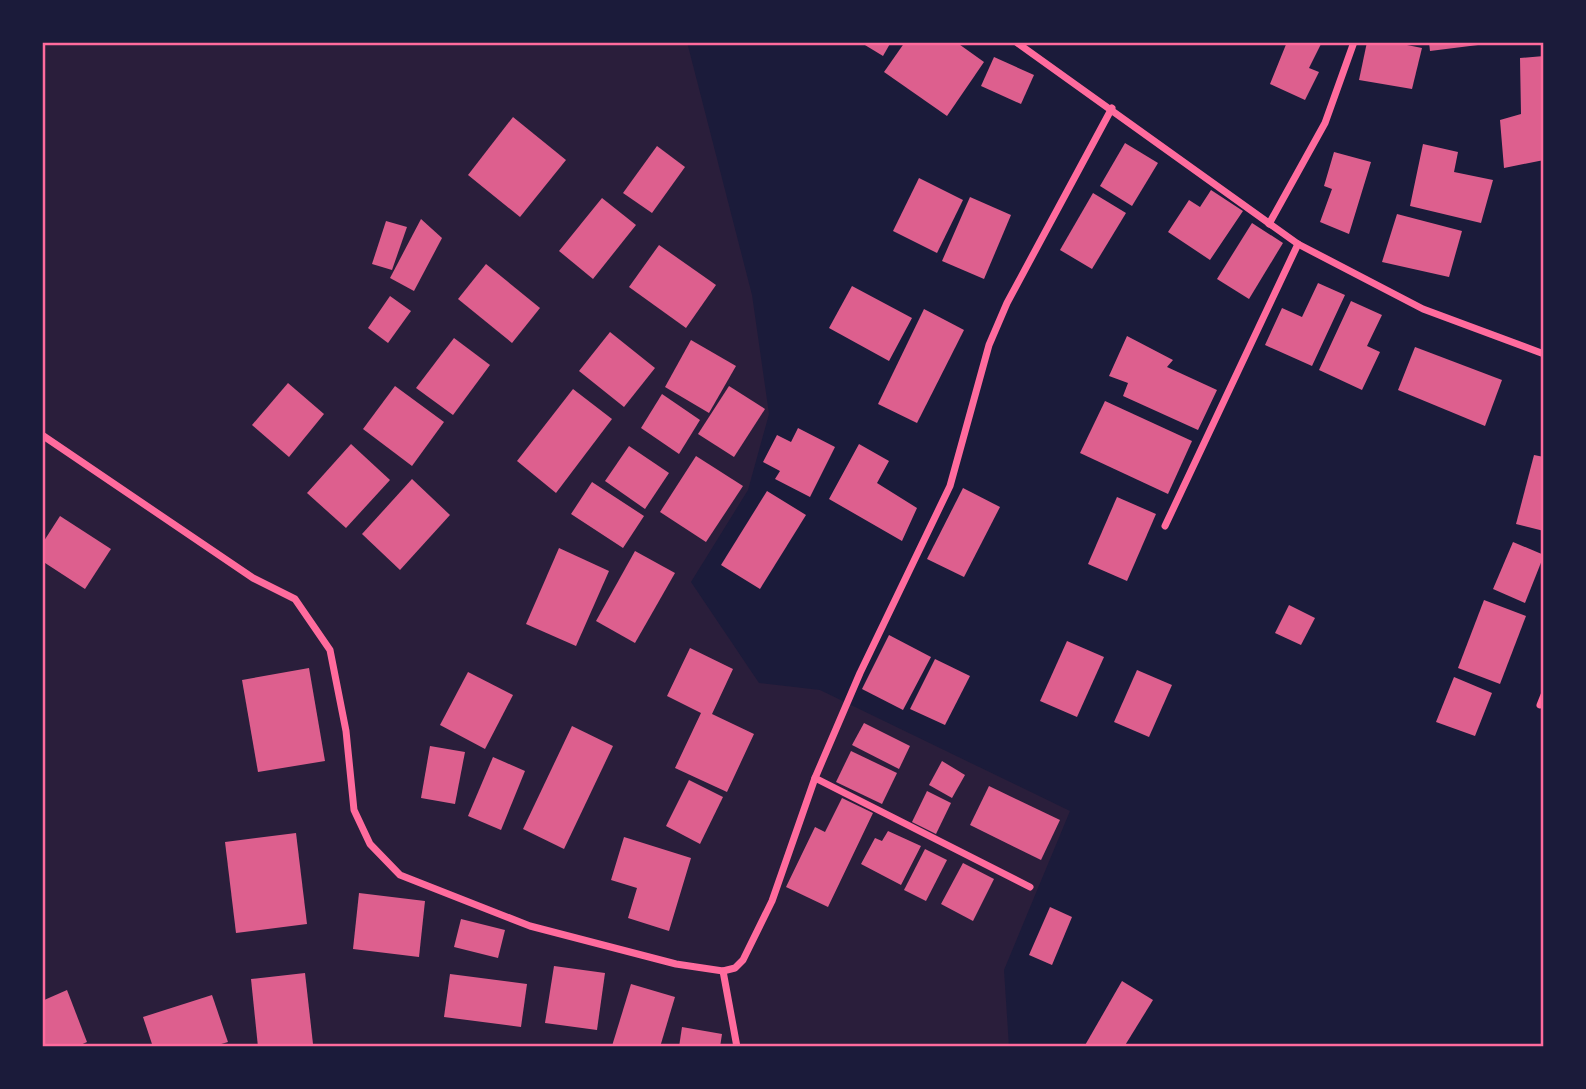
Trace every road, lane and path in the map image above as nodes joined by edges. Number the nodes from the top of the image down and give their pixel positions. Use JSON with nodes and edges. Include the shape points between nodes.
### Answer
{"nodes":[{"id":1,"x":1016,"y":42,"type":"edge"},
{"id":2,"x":1354,"y":42,"type":"edge"},
{"id":3,"x":1112,"y":108,"type":"junction"},
{"id":4,"x":1269,"y":224,"type":"junction"},
{"id":5,"x":1298,"y":244,"type":"junction"},
{"id":6,"x":1544,"y":354,"type":"edge"},
{"id":7,"x":42,"y":435,"type":"edge"},
{"id":8,"x":1165,"y":526,"type":"dead end"},
{"id":9,"x":1544,"y":695,"type":"edge"},
{"id":10,"x":1540,"y":705,"type":"dead end"},
{"id":11,"x":815,"y":778,"type":"junction"},
{"id":12,"x":1030,"y":887,"type":"dead end"},
{"id":13,"x":723,"y":971,"type":"junction"},
{"id":14,"x":737,"y":1047,"type":"edge"}],
"edges":[{"from":1,"to":3,"type":"street"},
{"from":2,"to":4,"type":"street","via":[[1325,123]]},
{"from":3,"to":4,"type":"street"},
{"from":3,"to":11,"type":"street","via":[[1007,303],[989,345],[950,486]]},
{"from":4,"to":5,"type":"street"},
{"from":5,"to":6,"type":"street","via":[[1423,309]]},
{"from":5,"to":8,"type":"street"},
{"from":7,"to":13,"type":"street","via":[[243,572],[295,599],[330,649],[346,731],[354,810],[370,844],[400,875],[530,926],[676,964]]},
{"from":9,"to":10,"type":"street"},
{"from":11,"to":12,"type":"street"},
{"from":11,"to":13,"type":"street","via":[[772,901],[743,960]]},
{"from":13,"to":14,"type":"street"}]}
